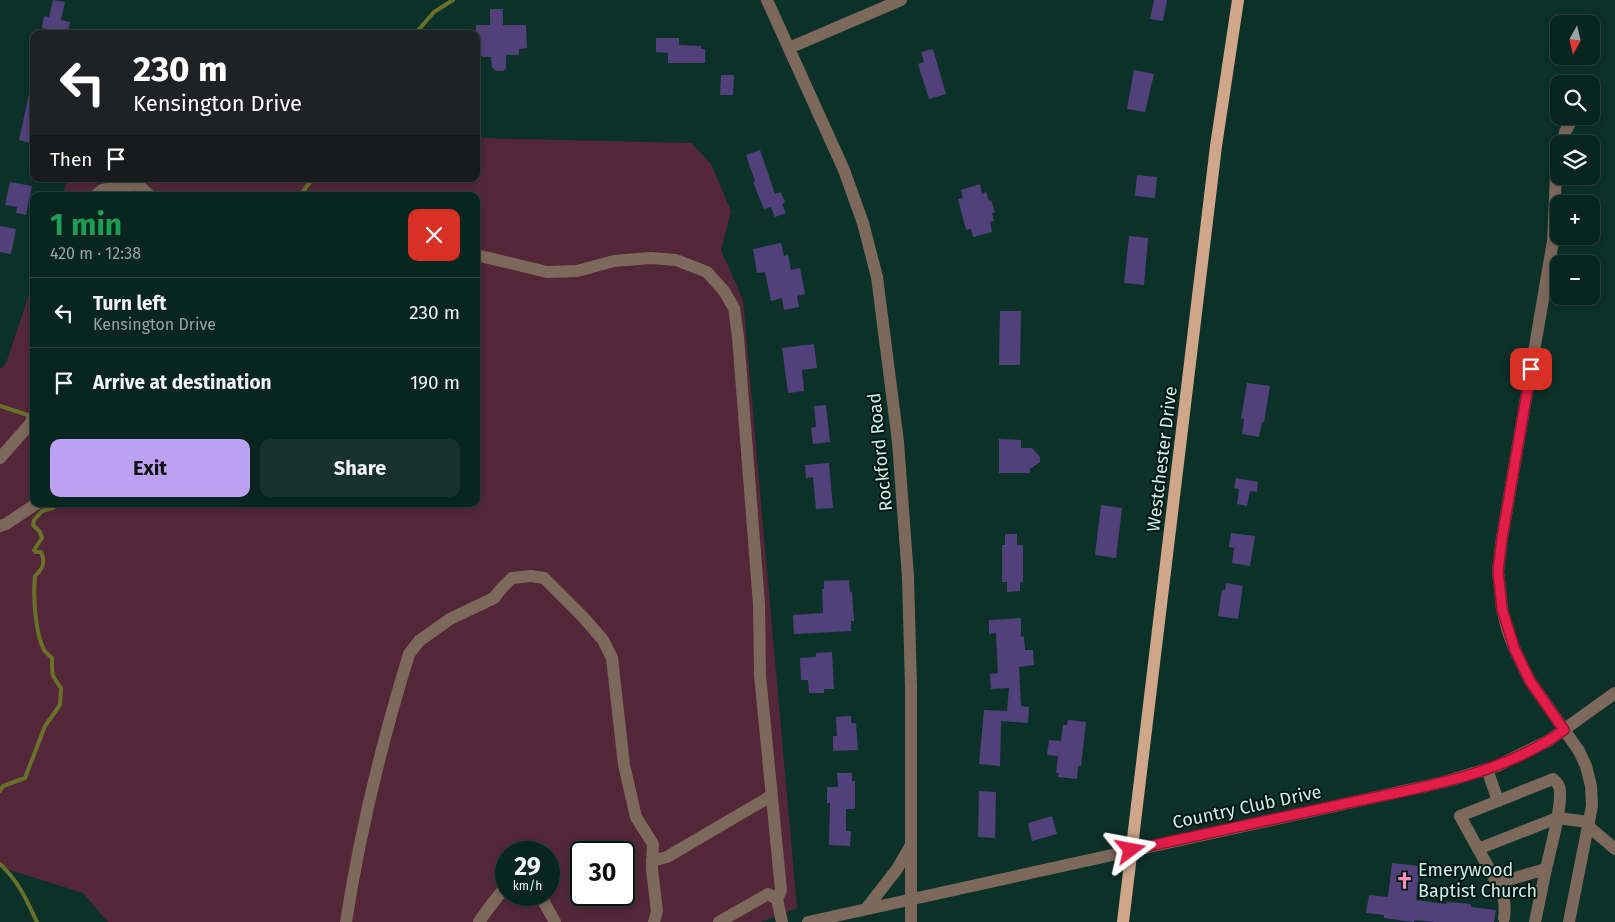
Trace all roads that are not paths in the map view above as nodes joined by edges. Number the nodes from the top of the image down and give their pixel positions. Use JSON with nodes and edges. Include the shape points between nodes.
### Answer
{"nodes":[{"id":1,"x":767,"y":0,"type":"edge"},
{"id":2,"x":901,"y":0,"type":"edge"},
{"id":3,"x":1238,"y":0,"type":"edge"},
{"id":4,"x":789,"y":48,"type":"junction"},
{"id":5,"x":1556,"y":185,"type":"edge"},
{"id":6,"x":100,"y":192,"type":"edge"},
{"id":7,"x":146,"y":192,"type":"edge"},
{"id":8,"x":480,"y":256,"type":"edge"},
{"id":9,"x":30,"y":422,"type":"edge"},
{"id":10,"x":0,"y":458,"type":"edge"},
{"id":11,"x":32,"y":507,"type":"edge"},
{"id":12,"x":0,"y":526,"type":"edge"},
{"id":13,"x":1615,"y":693,"type":"edge"},
{"id":14,"x":1564,"y":730,"type":"junction"},
{"id":15,"x":1487,"y":769,"type":"junction"},
{"id":16,"x":771,"y":796,"type":"junction"},
{"id":17,"x":1498,"y":801,"type":"junction"},
{"id":18,"x":1557,"y":818,"type":"junction"},
{"id":19,"x":1588,"y":824,"type":"junction"},
{"id":20,"x":911,"y":845,"type":"junction"},
{"id":21,"x":1478,"y":849,"type":"junction"},
{"id":22,"x":1615,"y":849,"type":"edge"},
{"id":23,"x":1131,"y":850,"type":"junction"},
{"id":24,"x":652,"y":861,"type":"junction"},
{"id":25,"x":1546,"y":868,"type":"junction"},
{"id":26,"x":1497,"y":883,"type":"junction"},
{"id":27,"x":777,"y":899,"type":"junction"},
{"id":28,"x":910,"y":899,"type":"junction"},
{"id":29,"x":495,"y":900,"type":"edge"},
{"id":30,"x":546,"y":906,"type":"edge"},
{"id":31,"x":866,"y":909,"type":"junction"},
{"id":32,"x":1504,"y":918,"type":"dead end"},
{"id":33,"x":346,"y":922,"type":"edge"},
{"id":34,"x":479,"y":922,"type":"edge"},
{"id":35,"x":555,"y":922,"type":"edge"},
{"id":36,"x":654,"y":922,"type":"edge"},
{"id":37,"x":720,"y":922,"type":"edge"},
{"id":38,"x":782,"y":922,"type":"edge"},
{"id":39,"x":808,"y":922,"type":"edge"},
{"id":40,"x":911,"y":922,"type":"edge"},
{"id":41,"x":1123,"y":922,"type":"edge"},
{"id":42,"x":1535,"y":922,"type":"edge"},
{"id":43,"x":1569,"y":922,"type":"edge"}],
"edges":[{"from":1,"to":4,"type":"street","name":"Rockford Road"},
{"from":2,"to":4,"type":"street"},
{"from":3,"to":23,"type":"main road","name":"Westchester Drive","via":[[1216,146]]},
{"from":4,"to":20,"type":"street","name":"Rockford Road","via":[[844,170],[863,223],[877,277],[898,442],[908,577]]},
{"from":5,"to":14,"type":"street","via":[[1553,240],[1498,571],[1502,609],[1515,650],[1530,681]]},
{"from":6,"to":7,"type":"street","via":[[137,184]]},
{"from":8,"to":16,"type":"street","via":[[547,272],[578,271],[614,261],[676,260],[707,272],[734,308],[752,508],[760,675]]},
{"from":9,"to":10,"type":"street"},
{"from":11,"to":12,"type":"street"},
{"from":13,"to":14,"type":"street","name":"Country Club Drive"},
{"from":14,"to":15,"type":"street","name":"Country Club Drive","via":[[1548,741]]},
{"from":14,"to":19,"type":"street","via":[[1586,766],[1592,806]]},
{"from":15,"to":17,"type":"street"},
{"from":15,"to":23,"type":"street","name":"Country Club Drive","via":[[1444,782]]},
{"from":16,"to":24,"type":"street","via":[[667,857]]},
{"from":16,"to":27,"type":"street","via":[[781,890]]},
{"from":17,"to":18,"type":"street","via":[[1552,778],[1560,790]]},
{"from":17,"to":21,"type":"street","via":[[1460,816]]},
{"from":18,"to":19,"type":"street"},
{"from":18,"to":21,"type":"street"},
{"from":18,"to":25,"type":"street"},
{"from":19,"to":22,"type":"street"},
{"from":19,"to":43,"type":"street"},
{"from":20,"to":28,"type":"street","name":"Rockford Road"},
{"from":20,"to":31,"type":"street"},
{"from":21,"to":26,"type":"street"},
{"from":23,"to":28,"type":"street","name":"Country Club Drive"},
{"from":23,"to":41,"type":"main road","name":"Westchester Drive"},
{"from":24,"to":33,"type":"street","via":[[653,844],[636,817],[624,765],[612,658],[603,640],[584,617],[544,578],[512,578],[494,598],[450,619],[419,641],[409,654],[377,766]]},
{"from":24,"to":36,"type":"street","via":[[657,911]]},
{"from":25,"to":26,"type":"street"},
{"from":25,"to":42,"type":"street"},
{"from":26,"to":32,"type":"street","via":[[1504,895]]},
{"from":27,"to":37,"type":"street","via":[[768,894]]},
{"from":27,"to":38,"type":"street"},
{"from":28,"to":31,"type":"street","name":"Country Club Drive"},
{"from":28,"to":40,"type":"street","name":"Rockford Road"},
{"from":29,"to":34,"type":"street"},
{"from":30,"to":35,"type":"street"},
{"from":31,"to":39,"type":"street","name":"Country Club Drive"}]}
